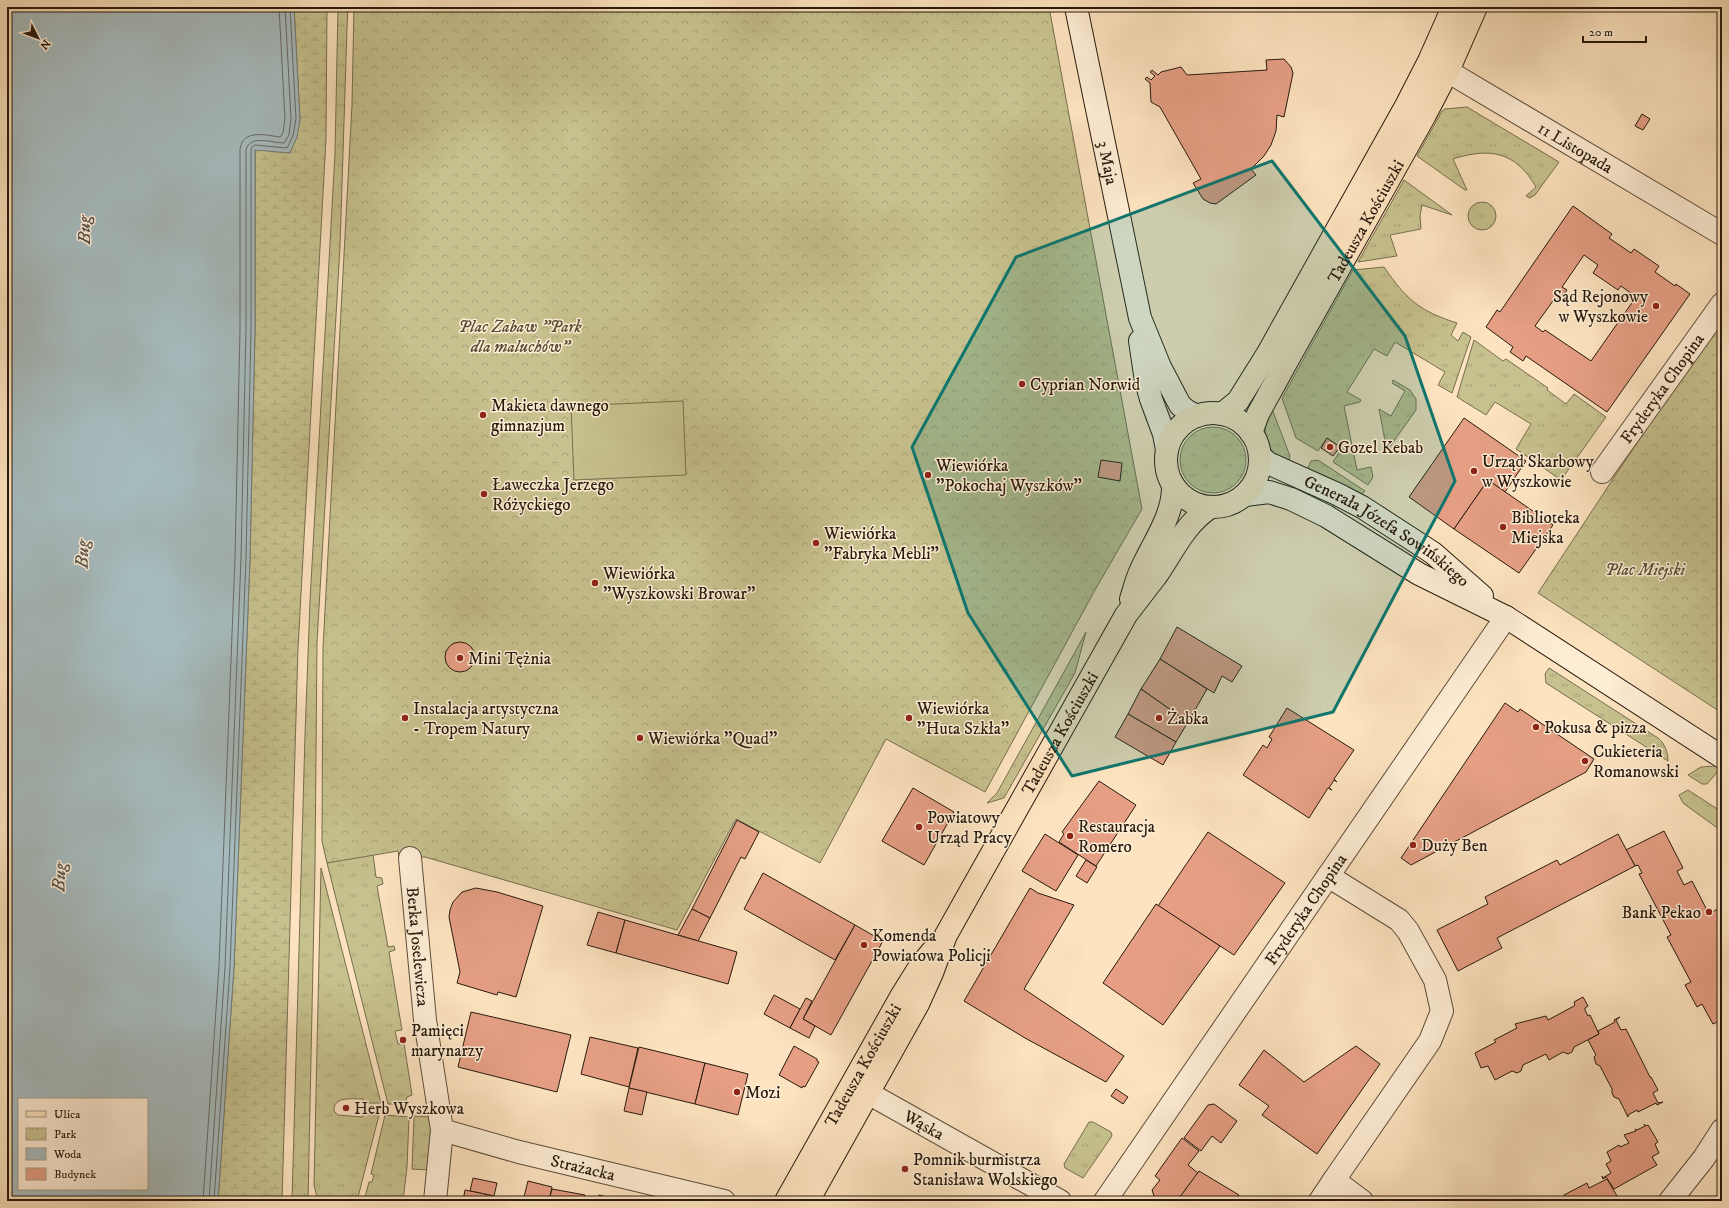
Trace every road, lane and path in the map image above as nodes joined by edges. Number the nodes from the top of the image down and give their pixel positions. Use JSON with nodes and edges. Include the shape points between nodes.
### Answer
{"nodes":[{"id":1,"x":1076,"y":7,"type":"edge"},
{"id":2,"x":1453,"y":7,"type":"edge"},
{"id":3,"x":1476,"y":7,"type":"edge"},
{"id":4,"x":1439,"y":66,"type":"junction"},
{"id":5,"x":1722,"y":234,"type":"edge"},
{"id":6,"x":1722,"y":304,"type":"edge"},
{"id":7,"x":1140,"y":318,"type":"junction"},
{"id":8,"x":1222,"y":414,"type":"junction"},
{"id":9,"x":1197,"y":416,"type":"junction"},
{"id":10,"x":1252,"y":433,"type":"junction"},
{"id":11,"x":1167,"y":450,"type":"junction"},
{"id":12,"x":1260,"y":456,"type":"junction"},
{"id":13,"x":1602,"y":472,"type":"dead end"},
{"id":14,"x":1173,"y":485,"type":"junction"},
{"id":15,"x":1245,"y":494,"type":"junction"},
{"id":16,"x":1212,"y":507,"type":"junction"},
{"id":17,"x":1126,"y":615,"type":"junction"},
{"id":18,"x":1506,"y":617,"type":"junction"},
{"id":19,"x":1722,"y":757,"type":"edge"},
{"id":20,"x":410,"y":858,"type":"dead end"},
{"id":21,"x":1328,"y":876,"type":"junction"},
{"id":22,"x":862,"y":1085,"type":"junction"},
{"id":23,"x":442,"y":1130,"type":"junction"},
{"id":24,"x":1722,"y":1130,"type":"edge"},
{"id":25,"x":1334,"y":1180,"type":"junction"},
{"id":26,"x":435,"y":1201,"type":"edge"},
{"id":27,"x":724,"y":1201,"type":"edge"},
{"id":28,"x":786,"y":1201,"type":"edge"},
{"id":29,"x":808,"y":1201,"type":"edge"},
{"id":30,"x":1060,"y":1201,"type":"edge"},
{"id":31,"x":1105,"y":1201,"type":"edge"},
{"id":32,"x":1320,"y":1201,"type":"edge"},
{"id":33,"x":1362,"y":1201,"type":"edge"},
{"id":34,"x":1670,"y":1201,"type":"edge"}],
"edges":[{"from":1,"to":7,"type":"street","name":"3 Maja"},
{"from":2,"to":4,"type":"main road","name":"Tadeusza Kościuszki"},
{"from":3,"to":4,"type":"main road","name":"Tadeusza Kościuszki"},
{"from":4,"to":5,"type":"street","name":"11 Listopada"},
{"from":4,"to":8,"type":"main road","name":"Tadeusza Kościuszki","via":[[1403,111],[1268,353],[1238,401]]},
{"from":4,"to":10,"type":"main road","name":"Tadeusza Kościuszki","via":[[1258,414]]},
{"from":6,"to":13,"type":"street","name":"Fryderyka Chopina"},
{"from":7,"to":9,"type":"street","name":"3 Maja","via":[[1160,368],[1180,405]]},
{"from":7,"to":11,"type":"street","name":"3 Maja","via":[[1140,345],[1146,381]]},
{"from":8,"to":9,"type":"main road","via":[[1209,413]]},
{"from":8,"to":10,"type":"main road","via":[[1243,424]]},
{"from":9,"to":11,"type":"main road","via":[[1178,429]]},
{"from":10,"to":12,"type":"main road"},
{"from":11,"to":14,"type":"main road","via":[[1168,474]]},
{"from":12,"to":15,"type":"main road","via":[[1259,470],[1254,483]]},
{"from":12,"to":18,"type":"street","name":"Generała Józefa Sowińskiego","via":[[1362,508],[1433,553]]},
{"from":14,"to":16,"type":"main road","via":[[1189,501]]},
{"from":14,"to":17,"type":"main road","name":"Tadeusza Kościuszki","via":[[1169,511],[1140,572]]},
{"from":15,"to":16,"type":"main road","via":[[1229,504]]},
{"from":15,"to":18,"type":"street","name":"Generała Józefa Sowińskiego","via":[[1269,492],[1291,499],[1326,516],[1419,574]]},
{"from":16,"to":17,"type":"main road","name":"Tadeusza Kościuszki","via":[[1200,514],[1192,523]]},
{"from":17,"to":22,"type":"main road","name":"Tadeusza Kościuszki","via":[[946,935],[920,966]]},
{"from":18,"to":19,"type":"street","name":"Generała Józefa Sowińskiego"},
{"from":18,"to":21,"type":"street","name":"Fryderyka Chopina"},
{"from":20,"to":23,"type":"street","name":"Berka Joselewicza","via":[[425,1020]]},
{"from":21,"to":25,"type":"street","via":[[1399,920],[1408,931],[1435,980],[1442,1010],[1430,1041]]},
{"from":21,"to":31,"type":"street","name":"Fryderyka Chopina"},
{"from":22,"to":28,"type":"main road","name":"Tadeusza Kościuszki"},
{"from":22,"to":29,"type":"main road","name":"Tadeusza Kościuszki"},
{"from":22,"to":30,"type":"street","name":"Wąska"},
{"from":23,"to":26,"type":"street","name":"Berka Joselewicza"},
{"from":23,"to":27,"type":"street","name":"Strażacka","via":[[519,1152]]},
{"from":24,"to":34,"type":"street","via":[[1704,1158]]},
{"from":25,"to":32,"type":"street"},
{"from":25,"to":33,"type":"street"}]}
